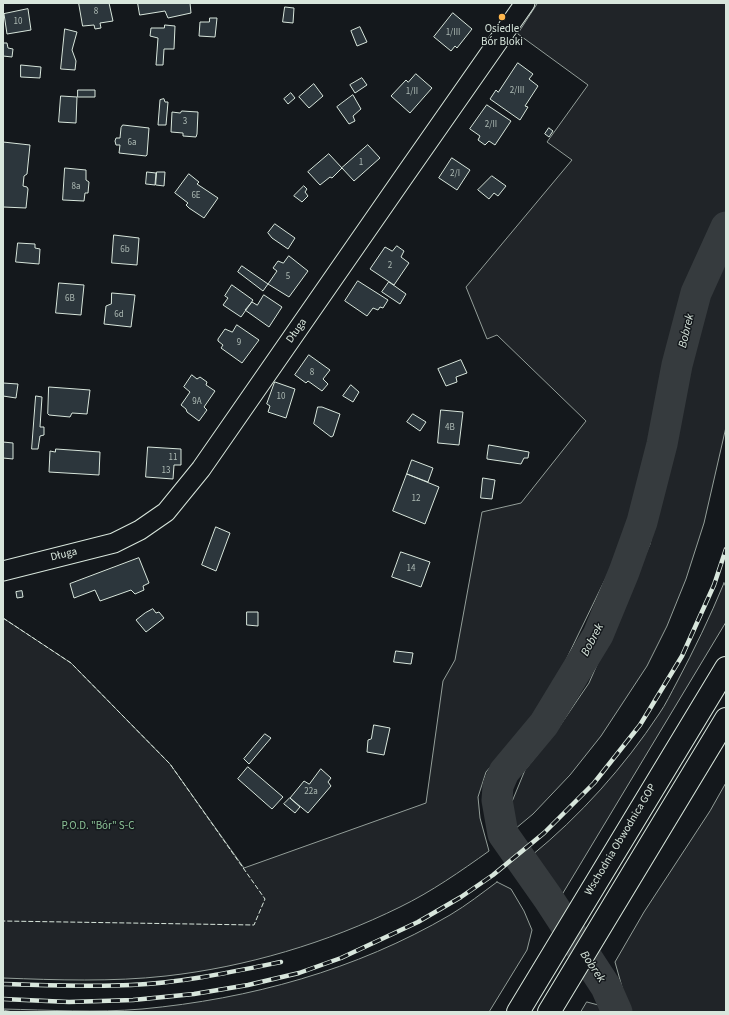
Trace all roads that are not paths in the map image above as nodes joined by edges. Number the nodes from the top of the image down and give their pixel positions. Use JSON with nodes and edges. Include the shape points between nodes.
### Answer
{"nodes":[{"id":1,"x":525,"y":3,"type":"edge"},
{"id":2,"x":3,"y":572,"type":"edge"},
{"id":3,"x":726,"y":668,"type":"edge"},
{"id":4,"x":726,"y":719,"type":"edge"},
{"id":5,"x":518,"y":1012,"type":"edge"},
{"id":6,"x":549,"y":1012,"type":"edge"}],
"edges":[{"from":1,"to":2,"type":"street","name":"Długa","via":[[201,470],[166,512],[140,530],[114,542]]},
{"from":3,"to":5,"type":"highway","name":"Wschodnia Obwodnica GOP"},
{"from":4,"to":6,"type":"highway"}]}
